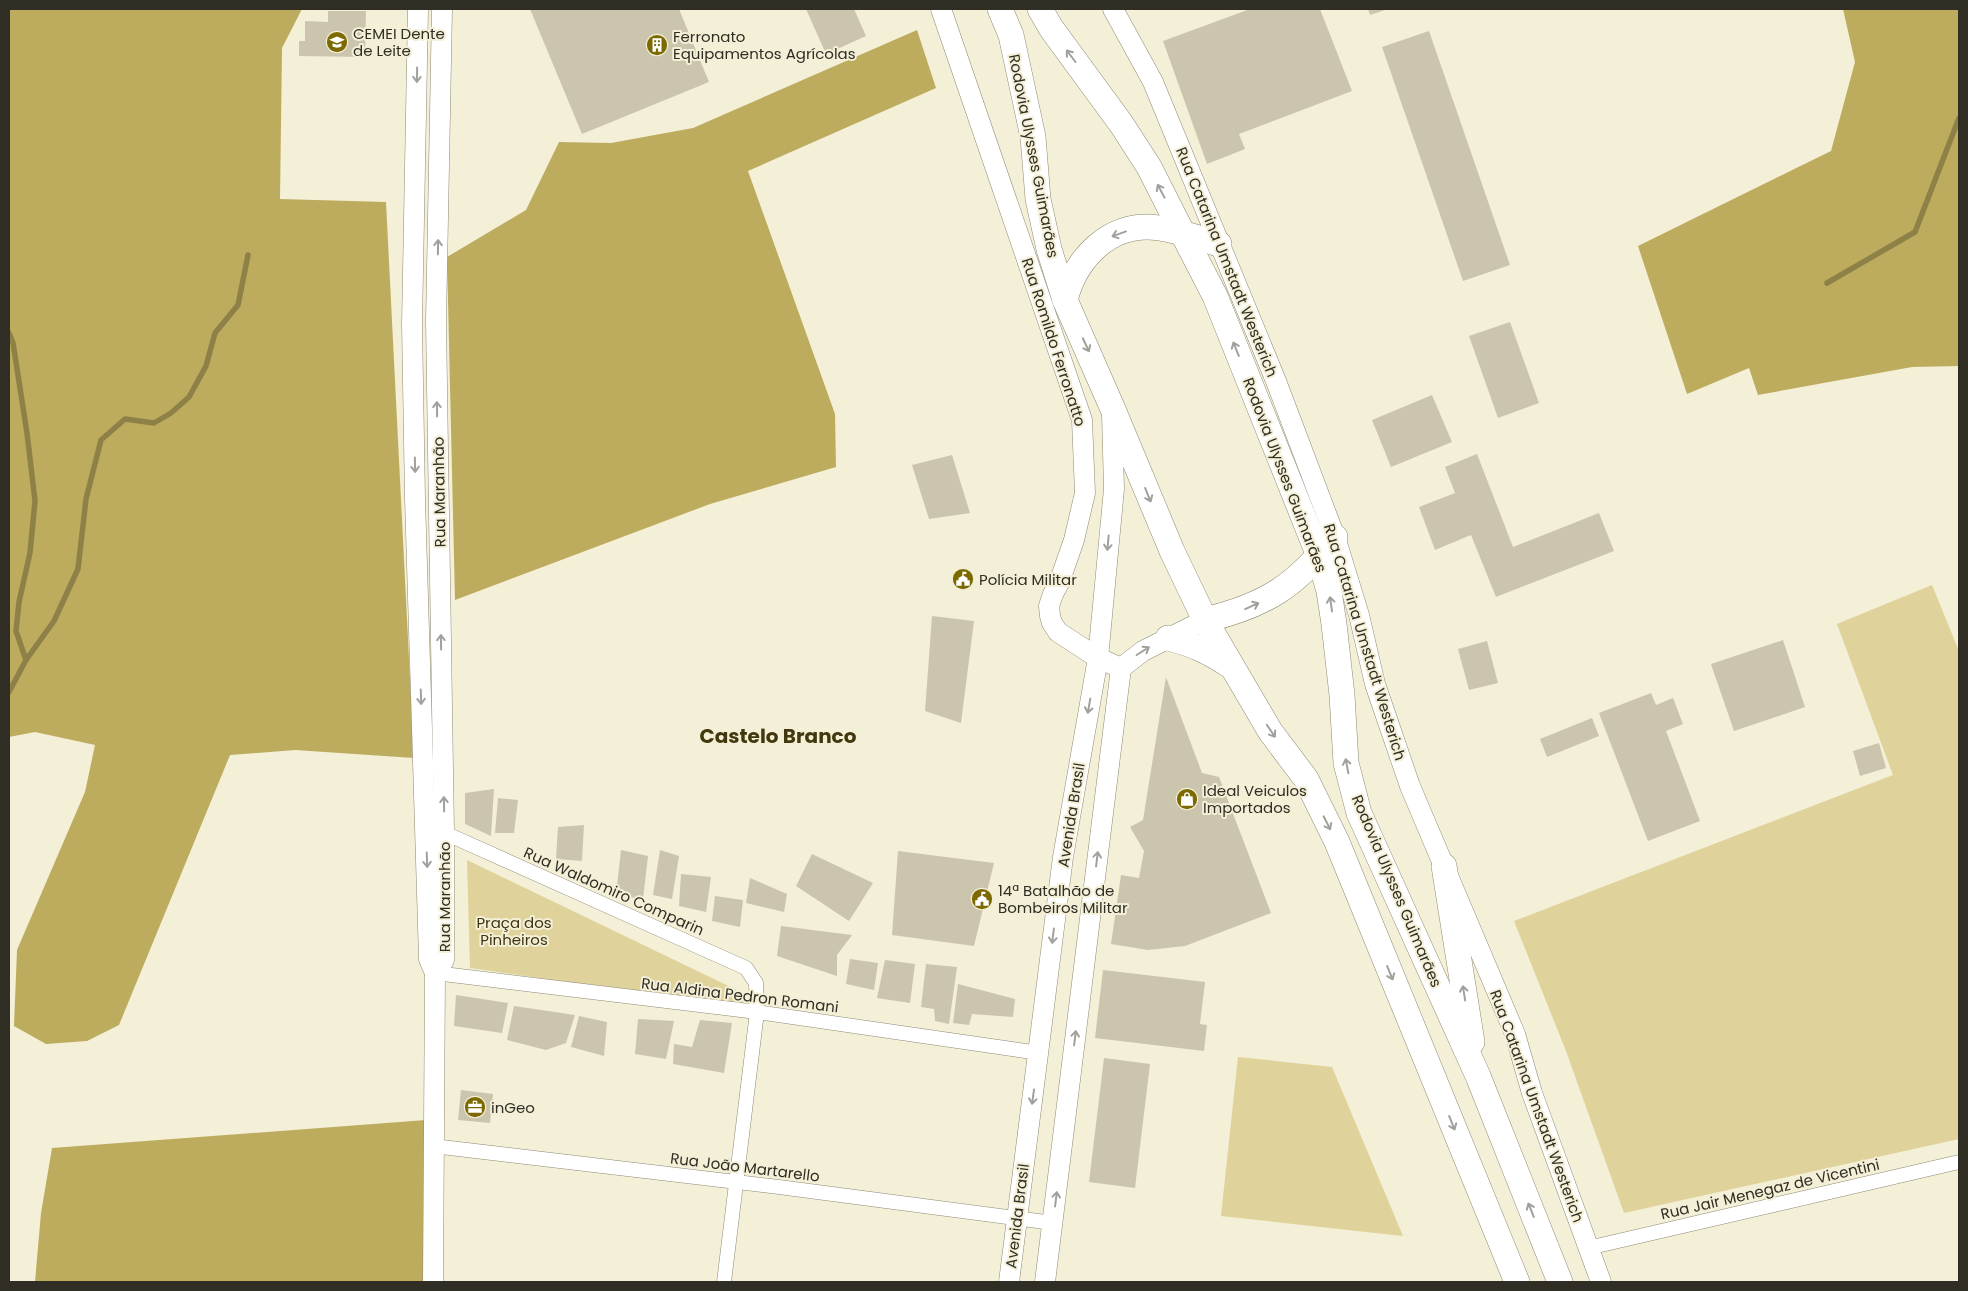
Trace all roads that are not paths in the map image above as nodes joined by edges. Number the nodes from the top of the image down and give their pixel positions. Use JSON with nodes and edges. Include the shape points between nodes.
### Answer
{"nodes":[{"id":1,"x":418,"y":9,"type":"edge"},
{"id":2,"x":442,"y":9,"type":"edge"},
{"id":3,"x":941,"y":9,"type":"edge"},
{"id":4,"x":1000,"y":9,"type":"edge"},
{"id":5,"x":1040,"y":9,"type":"edge"},
{"id":6,"x":1113,"y":9,"type":"edge"},
{"id":7,"x":415,"y":155,"type":"junction"},
{"id":8,"x":439,"y":155,"type":"junction"},
{"id":9,"x":1183,"y":234,"type":"junction"},
{"id":10,"x":1219,"y":244,"type":"junction"},
{"id":11,"x":1065,"y":300,"type":"junction"},
{"id":12,"x":436,"y":322,"type":"junction"},
{"id":13,"x":412,"y":324,"type":"junction"},
{"id":14,"x":1112,"y":406,"type":"junction"},
{"id":15,"x":438,"y":498,"type":"junction"},
{"id":16,"x":415,"y":499,"type":"junction"},
{"id":17,"x":1327,"y":547,"type":"junction"},
{"id":18,"x":1205,"y":620,"type":"junction"},
{"id":19,"x":1168,"y":638,"type":"junction"},
{"id":20,"x":1098,"y":658,"type":"junction"},
{"id":21,"x":1232,"y":667,"type":"junction"},
{"id":22,"x":1121,"y":668,"type":"junction"},
{"id":23,"x":422,"y":745,"type":"junction"},
{"id":24,"x":443,"y":745,"type":"junction"},
{"id":25,"x":426,"y":824,"type":"junction"},
{"id":26,"x":444,"y":833,"type":"junction"},
{"id":27,"x":1444,"y":866,"type":"junction"},
{"id":28,"x":435,"y":973,"type":"junction"},
{"id":29,"x":757,"y":1012,"type":"junction"},
{"id":30,"x":1039,"y":1053,"type":"junction"},
{"id":31,"x":1478,"y":1076,"type":"junction"},
{"id":32,"x":433,"y":1146,"type":"junction"},
{"id":33,"x":1959,"y":1162,"type":"edge"},
{"id":34,"x":736,"y":1182,"type":"junction"},
{"id":35,"x":1016,"y":1218,"type":"junction"},
{"id":36,"x":1053,"y":1223,"type":"junction"},
{"id":37,"x":1588,"y":1248,"type":"junction"},
{"id":38,"x":433,"y":1282,"type":"edge"},
{"id":39,"x":724,"y":1282,"type":"edge"},
{"id":40,"x":1008,"y":1282,"type":"edge"},
{"id":41,"x":1046,"y":1282,"type":"edge"},
{"id":42,"x":1517,"y":1282,"type":"edge"},
{"id":43,"x":1560,"y":1282,"type":"edge"},
{"id":44,"x":1601,"y":1282,"type":"edge"}],
"edges":[{"from":1,"to":7,"type":"street","name":"Rua Maranhão","one_way":true},
{"from":2,"to":8,"type":"street","name":"Rua Maranhão"},
{"from":3,"to":20,"type":"street","name":"Rua Romildo Ferronatto","via":[[1082,420],[1086,492],[1071,549],[1049,606],[1052,624],[1058,632]]},
{"from":4,"to":11,"type":"highway","name":"Rodovia Ulysses Guimarães","via":[[1011,35],[1033,137],[1038,199]]},
{"from":9,"to":5,"type":"highway","name":"Rodovia Ulysses Guimarães","one_way":true,"via":[[1149,167],[1050,28]]},
{"from":6,"to":10,"type":"street","name":"Rua Catarina Umstadt Westerich","via":[[1153,82]]},
{"from":7,"to":8,"type":"street"},
{"from":7,"to":13,"type":"street","name":"Rua Maranhão"},
{"from":12,"to":8,"type":"street","name":"Rua Maranhão","one_way":true},
{"from":9,"to":10,"type":"highway"},
{"from":9,"to":11,"type":"highway","one_way":true,"via":[[1158,228],[1134,229],[1112,236],[1081,262]]},
{"from":17,"to":9,"type":"highway","name":"Rodovia Ulysses Guimarães","one_way":true,"via":[[1215,296]]},
{"from":10,"to":17,"type":"street","name":"Rua Catarina Umstadt Westerich","via":[[1276,381]]},
{"from":11,"to":14,"type":"highway","name":"Rodovia Ulysses Guimarães","one_way":true},
{"from":12,"to":13,"type":"street"},
{"from":15,"to":12,"type":"street","name":"Rua Maranhão","one_way":true},
{"from":13,"to":16,"type":"street","name":"Rua Maranhão","one_way":true},
{"from":14,"to":18,"type":"highway","name":"Rodovia Ulysses Guimarães","one_way":true,"via":[[1172,551]]},
{"from":14,"to":20,"type":"street","name":"Avenida Brasil","one_way":true,"via":[[1114,489]]},
{"from":15,"to":16,"type":"street"},
{"from":24,"to":15,"type":"street","name":"Rua Maranhão","one_way":true},
{"from":16,"to":23,"type":"street","name":"Rua Maranhão","one_way":true},
{"from":18,"to":17,"type":"highway","one_way":true,"via":[[1238,612],[1268,598],[1296,580]]},
{"from":17,"to":27,"type":"street","name":"Rua Catarina Umstadt Westerich","via":[[1359,616],[1376,684],[1410,786]]},
{"from":31,"to":17,"type":"highway","name":"Rodovia Ulysses Guimarães","one_way":true,"via":[[1360,813],[1346,763]]},
{"from":18,"to":19,"type":"street"},
{"from":18,"to":21,"type":"highway","name":"Rodovia Ulysses Guimarães"},
{"from":19,"to":21,"type":"highway","via":[[1192,644]]},
{"from":22,"to":19,"type":"street","one_way":true,"via":[[1143,650]]},
{"from":20,"to":22,"type":"street","name":"Rua Romildo Ferronatto"},
{"from":20,"to":30,"type":"street","name":"Avenida Brasil","one_way":true,"via":[[1063,857]]},
{"from":21,"to":42,"type":"highway","name":"Rodovia Ulysses Guimarães","one_way":true,"via":[[1270,731],[1306,779],[1337,842]]},
{"from":36,"to":22,"type":"street","name":"Avenida Brasil","one_way":true},
{"from":23,"to":24,"type":"street"},
{"from":23,"to":25,"type":"street","name":"Rua Maranhão"},
{"from":26,"to":24,"type":"street","name":"Rua Maranhão","one_way":true},
{"from":25,"to":26,"type":"street","name":"Rua Waldomiro Comparin"},
{"from":25,"to":28,"type":"street","name":"Rua Maranhão","one_way":true,"via":[[430,959]]},
{"from":26,"to":28,"type":"street","name":"Rua Maranhão","via":[[444,960]]},
{"from":26,"to":29,"type":"street","name":"Rua Waldomiro Comparin","via":[[746,968],[756,983]]},
{"from":31,"to":27,"type":"highway","one_way":true},
{"from":27,"to":37,"type":"street","name":"Rua Catarina Umstadt Westerich","via":[[1515,1034],[1532,1093]]},
{"from":28,"to":29,"type":"street","name":"Rua Aldina Pedron Romani"},
{"from":28,"to":32,"type":"street","name":"Rua Maranhão"},
{"from":29,"to":30,"type":"street","name":"Rua Aldina Pedron Romani"},
{"from":29,"to":34,"type":"street","name":"Rua Waldomiro Comparin"},
{"from":30,"to":35,"type":"street","name":"Avenida Brasil","one_way":true},
{"from":43,"to":31,"type":"highway","name":"Rodovia Ulysses Guimarães","one_way":true},
{"from":32,"to":34,"type":"street","name":"Rua João Martarello"},
{"from":32,"to":38,"type":"street","name":"Rua Maranhão"},
{"from":33,"to":37,"type":"street","name":"Rua Jair Menegaz de Vicentini"},
{"from":34,"to":35,"type":"street","name":"Rua João Martarello"},
{"from":34,"to":39,"type":"street","name":"Rua Waldomiro Comparin"},
{"from":35,"to":36,"type":"street","name":"Rua João Martarello"},
{"from":35,"to":40,"type":"street","name":"Avenida Brasil"},
{"from":36,"to":41,"type":"street","name":"Avenida Brasil"},
{"from":37,"to":44,"type":"street","name":"Rua Catarina Umstadt Westerich"}]}
